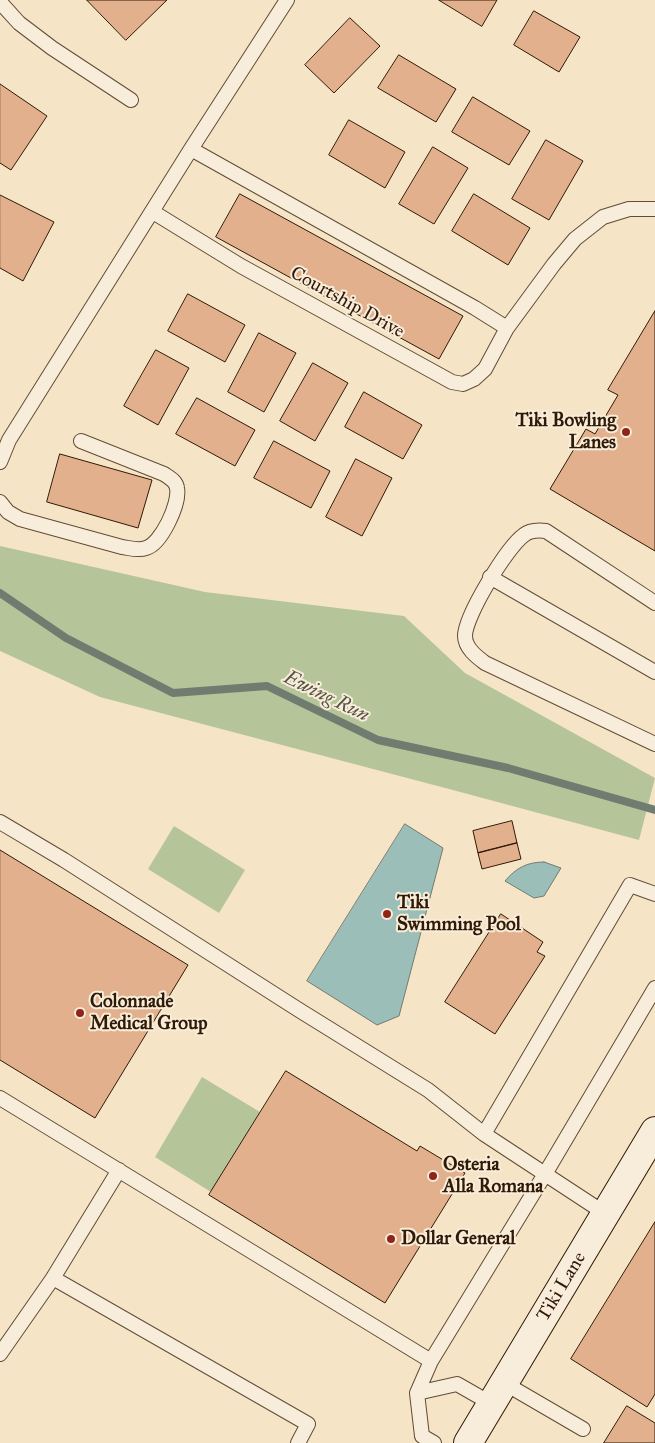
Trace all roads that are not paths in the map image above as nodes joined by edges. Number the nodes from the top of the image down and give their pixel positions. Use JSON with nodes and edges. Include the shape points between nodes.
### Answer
{"nodes":[{"id":1,"x":286,"y":0,"type":"edge"},
{"id":2,"x":0,"y":2,"type":"edge"},
{"id":3,"x":131,"y":100,"type":"dead end"},
{"id":4,"x":191,"y":149,"type":"junction"},
{"id":5,"x":655,"y":209,"type":"edge"},
{"id":6,"x":153,"y":212,"type":"junction"},
{"id":7,"x":507,"y":328,"type":"junction"},
{"id":8,"x":81,"y":441,"type":"dead end"},
{"id":9,"x":0,"y":462,"type":"edge"},
{"id":10,"x":0,"y":502,"type":"edge"},
{"id":11,"x":490,"y":577,"type":"junction"},
{"id":12,"x":655,"y":603,"type":"edge"},
{"id":13,"x":655,"y":672,"type":"edge"},
{"id":14,"x":655,"y":744,"type":"edge"},
{"id":15,"x":0,"y":822,"type":"edge"},
{"id":16,"x":655,"y":894,"type":"edge"},
{"id":17,"x":655,"y":988,"type":"edge"},
{"id":18,"x":0,"y":1098,"type":"edge"},
{"id":19,"x":655,"y":1131,"type":"edge"},
{"id":20,"x":484,"y":1134,"type":"junction"},
{"id":21,"x":119,"y":1170,"type":"junction"},
{"id":22,"x":545,"y":1174,"type":"junction"},
{"id":23,"x":606,"y":1214,"type":"junction"},
{"id":24,"x":53,"y":1278,"type":"junction"},
{"id":25,"x":0,"y":1354,"type":"edge"},
{"id":26,"x":431,"y":1361,"type":"junction"},
{"id":27,"x":417,"y":1393,"type":"junction"},
{"id":28,"x":498,"y":1394,"type":"junction"},
{"id":29,"x":584,"y":1429,"type":"dead end"},
{"id":30,"x":298,"y":1443,"type":"edge"},
{"id":31,"x":434,"y":1443,"type":"edge"},
{"id":32,"x":468,"y":1443,"type":"edge"}],
"edges":[{"from":1,"to":4,"type":"lane"},
{"from":2,"to":3,"type":"lane","via":[[19,23],[52,48]]},
{"from":4,"to":6,"type":"lane"},
{"from":4,"to":7,"type":"lane"},
{"from":5,"to":7,"type":"lane","name":"Courtship Drive","via":[[629,209],[603,217],[575,239]]},
{"from":6,"to":7,"type":"lane","name":"Courtship Drive","via":[[241,266],[452,382],[463,384],[485,369]]},
{"from":6,"to":9,"type":"lane","via":[[9,440]]},
{"from":8,"to":10,"type":"lane","via":[[174,480],[177,489],[174,510],[166,527],[147,548],[122,547],[20,519]]},
{"from":11,"to":12,"type":"lane","via":[[526,533],[546,531]]},
{"from":11,"to":13,"type":"lane"},
{"from":11,"to":14,"type":"lane","via":[[469,620],[465,636],[467,645],[476,656]]},
{"from":15,"to":20,"type":"lane","via":[[428,1090]]},
{"from":16,"to":20,"type":"lane","via":[[630,885]]},
{"from":17,"to":22,"type":"lane"},
{"from":18,"to":21,"type":"lane"},
{"from":19,"to":23,"type":"street","name":"Tiki Lane"},
{"from":20,"to":22,"type":"lane"},
{"from":21,"to":24,"type":"lane"},
{"from":21,"to":26,"type":"lane"},
{"from":22,"to":23,"type":"lane"},
{"from":22,"to":26,"type":"lane"},
{"from":23,"to":28,"type":"street","name":"Tiki Lane"},
{"from":24,"to":25,"type":"lane"},
{"from":24,"to":30,"type":"lane","via":[[308,1424]]},
{"from":26,"to":27,"type":"lane"},
{"from":27,"to":28,"type":"lane","via":[[457,1384]]},
{"from":27,"to":31,"type":"lane","via":[[422,1436]]},
{"from":28,"to":29,"type":"lane"},
{"from":28,"to":32,"type":"street","name":"Tiki Lane"}]}
